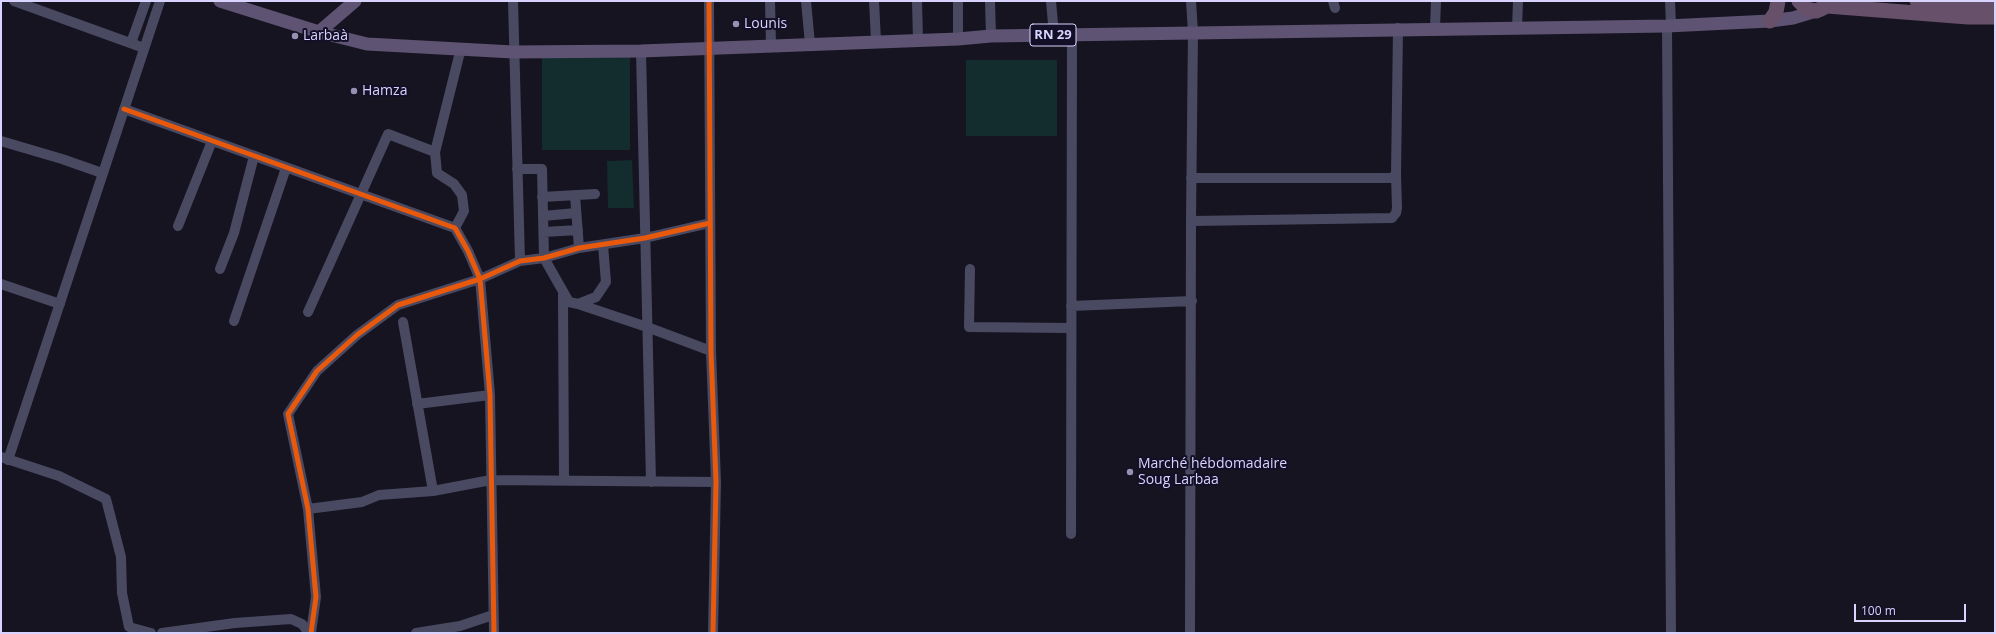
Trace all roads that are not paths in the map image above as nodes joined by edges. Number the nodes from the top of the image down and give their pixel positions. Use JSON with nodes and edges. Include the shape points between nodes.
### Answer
{"nodes":[{"id":1,"x":14,"y":1,"type":"edge"},
{"id":2,"x":146,"y":1,"type":"edge"},
{"id":3,"x":160,"y":1,"type":"edge"},
{"id":4,"x":220,"y":1,"type":"edge"},
{"id":5,"x":355,"y":1,"type":"edge"},
{"id":6,"x":513,"y":1,"type":"edge"},
{"id":7,"x":709,"y":1,"type":"edge"},
{"id":8,"x":770,"y":1,"type":"edge"},
{"id":9,"x":806,"y":1,"type":"edge"},
{"id":10,"x":874,"y":1,"type":"edge"},
{"id":11,"x":918,"y":1,"type":"edge"},
{"id":12,"x":958,"y":1,"type":"edge"},
{"id":13,"x":990,"y":1,"type":"edge"},
{"id":14,"x":1051,"y":1,"type":"edge"},
{"id":15,"x":1191,"y":1,"type":"edge"},
{"id":16,"x":1436,"y":1,"type":"edge"},
{"id":17,"x":1518,"y":1,"type":"edge"},
{"id":18,"x":1670,"y":1,"type":"edge"},
{"id":19,"x":1778,"y":1,"type":"edge"},
{"id":20,"x":1917,"y":1,"type":"edge"},
{"id":21,"x":1800,"y":2,"type":"edge"},
{"id":22,"x":244,"y":5,"type":"edge"},
{"id":23,"x":1824,"y":6,"type":"edge"},
{"id":24,"x":1995,"y":6,"type":"edge"},
{"id":25,"x":1995,"y":17,"type":"edge"},
{"id":26,"x":1788,"y":19,"type":"junction"},
{"id":27,"x":1770,"y":21,"type":"junction"},
{"id":28,"x":1669,"y":25,"type":"junction"},
{"id":29,"x":1398,"y":28,"type":"junction"},
{"id":30,"x":1435,"y":28,"type":"junction"},
{"id":31,"x":1517,"y":29,"type":"junction"},
{"id":32,"x":319,"y":32,"type":"junction"},
{"id":33,"x":1193,"y":32,"type":"junction"},
{"id":34,"x":1054,"y":35,"type":"junction"},
{"id":35,"x":1072,"y":35,"type":"junction"},
{"id":36,"x":991,"y":36,"type":"junction"},
{"id":37,"x":958,"y":39,"type":"junction"},
{"id":38,"x":918,"y":40,"type":"junction"},
{"id":39,"x":876,"y":41,"type":"junction"},
{"id":40,"x":130,"y":43,"type":"junction"},
{"id":41,"x":810,"y":44,"type":"junction"},
{"id":42,"x":771,"y":46,"type":"junction"},
{"id":43,"x":144,"y":48,"type":"junction"},
{"id":44,"x":460,"y":48,"type":"junction"},
{"id":45,"x":708,"y":48,"type":"junction"},
{"id":46,"x":641,"y":51,"type":"junction"},
{"id":47,"x":513,"y":52,"type":"junction"},
{"id":48,"x":124,"y":110,"type":"junction"},
{"id":49,"x":1,"y":140,"type":"edge"},
{"id":50,"x":212,"y":141,"type":"junction"},
{"id":51,"x":435,"y":152,"type":"junction"},
{"id":52,"x":254,"y":156,"type":"junction"},
{"id":53,"x":286,"y":168,"type":"junction"},
{"id":54,"x":517,"y":169,"type":"junction"},
{"id":55,"x":102,"y":173,"type":"junction"},
{"id":56,"x":1396,"y":176,"type":"junction"},
{"id":57,"x":1191,"y":178,"type":"junction"},
{"id":58,"x":595,"y":194,"type":"dead end"},
{"id":59,"x":361,"y":195,"type":"junction"},
{"id":60,"x":575,"y":195,"type":"junction"},
{"id":61,"x":542,"y":197,"type":"junction"},
{"id":62,"x":576,"y":213,"type":"junction"},
{"id":63,"x":543,"y":216,"type":"junction"},
{"id":64,"x":1190,"y":221,"type":"junction"},
{"id":65,"x":710,"y":223,"type":"junction"},
{"id":66,"x":178,"y":226,"type":"dead end"},
{"id":67,"x":455,"y":228,"type":"junction"},
{"id":68,"x":578,"y":230,"type":"junction"},
{"id":69,"x":544,"y":232,"type":"junction"},
{"id":70,"x":645,"y":238,"type":"junction"},
{"id":71,"x":603,"y":245,"type":"junction"},
{"id":72,"x":579,"y":248,"type":"junction"},
{"id":73,"x":544,"y":258,"type":"junction"},
{"id":74,"x":520,"y":261,"type":"junction"},
{"id":75,"x":220,"y":269,"type":"dead end"},
{"id":76,"x":970,"y":269,"type":"dead end"},
{"id":77,"x":480,"y":278,"type":"junction"},
{"id":78,"x":1,"y":284,"type":"edge"},
{"id":79,"x":564,"y":295,"type":"junction"},
{"id":80,"x":1192,"y":301,"type":"junction"},
{"id":81,"x":60,"y":304,"type":"junction"},
{"id":82,"x":578,"y":304,"type":"junction"},
{"id":83,"x":1071,"y":306,"type":"junction"},
{"id":84,"x":308,"y":312,"type":"dead end"},
{"id":85,"x":234,"y":321,"type":"dead end"},
{"id":86,"x":403,"y":322,"type":"dead end"},
{"id":87,"x":647,"y":327,"type":"junction"},
{"id":88,"x":1070,"y":328,"type":"junction"},
{"id":89,"x":711,"y":351,"type":"junction"},
{"id":90,"x":490,"y":395,"type":"junction"},
{"id":91,"x":417,"y":404,"type":"junction"},
{"id":92,"x":5,"y":459,"type":"edge"},
{"id":93,"x":491,"y":480,"type":"junction"},
{"id":94,"x":564,"y":480,"type":"junction"},
{"id":95,"x":651,"y":482,"type":"junction"},
{"id":96,"x":716,"y":482,"type":"junction"},
{"id":97,"x":433,"y":491,"type":"junction"},
{"id":98,"x":308,"y":509,"type":"junction"},
{"id":99,"x":1071,"y":534,"type":"dead end"},
{"id":100,"x":493,"y":615,"type":"junction"},
{"id":101,"x":151,"y":633,"type":"edge"},
{"id":102,"x":162,"y":633,"type":"edge"},
{"id":103,"x":310,"y":633,"type":"edge"},
{"id":104,"x":416,"y":633,"type":"edge"},
{"id":105,"x":494,"y":633,"type":"edge"},
{"id":106,"x":713,"y":633,"type":"edge"},
{"id":107,"x":1190,"y":633,"type":"edge"},
{"id":108,"x":1671,"y":633,"type":"edge"}],
"edges":[{"from":1,"to":40,"type":"street"},
{"from":2,"to":40,"type":"street"},
{"from":3,"to":43,"type":"street"},
{"from":4,"to":22,"type":"main road","number":"RN 29"},
{"from":5,"to":32,"type":"main road"},
{"from":6,"to":47,"type":"street"},
{"from":7,"to":45,"type":"street"},
{"from":8,"to":42,"type":"street"},
{"from":9,"to":41,"type":"street"},
{"from":10,"to":39,"type":"street"},
{"from":11,"to":38,"type":"street"},
{"from":12,"to":37,"type":"street"},
{"from":13,"to":36,"type":"street"},
{"from":14,"to":34,"type":"street"},
{"from":15,"to":33,"type":"street"},
{"from":16,"to":30,"type":"street"},
{"from":17,"to":31,"type":"street"},
{"from":18,"to":28,"type":"street"},
{"from":19,"to":27,"type":"highway","via":[[1776,12]]},
{"from":20,"to":24,"type":"highway"},
{"from":21,"to":23,"type":"highway","via":[[1807,9]]},
{"from":21,"to":26,"type":"main road"},
{"from":22,"to":32,"type":"main road","number":"RN 29"},
{"from":23,"to":25,"type":"highway","number":"RN 29","via":[[1968,18]]},
{"from":23,"to":26,"type":"main road","number":"RN 29"},
{"from":26,"to":27,"type":"main road","number":"RN 29"},
{"from":27,"to":28,"type":"main road","number":"RN 29"},
{"from":28,"to":31,"type":"main road","number":"RN 29"},
{"from":28,"to":108,"type":"street"},
{"from":29,"to":30,"type":"main road","number":"RN 29"},
{"from":29,"to":33,"type":"main road","number":"RN 29"},
{"from":29,"to":56,"type":"street"},
{"from":30,"to":31,"type":"main road","number":"RN 29"},
{"from":32,"to":44,"type":"main road","number":"RN 29","via":[[367,44]]},
{"from":33,"to":35,"type":"main road","number":"RN 29"},
{"from":33,"to":57,"type":"street"},
{"from":34,"to":35,"type":"main road","number":"RN 29"},
{"from":34,"to":36,"type":"main road","number":"RN 29"},
{"from":35,"to":83,"type":"street"},
{"from":36,"to":37,"type":"main road","number":"RN 29"},
{"from":37,"to":38,"type":"main road","number":"RN 29"},
{"from":38,"to":39,"type":"main road","number":"RN 29"},
{"from":39,"to":41,"type":"main road","number":"RN 29"},
{"from":40,"to":43,"type":"street"},
{"from":41,"to":42,"type":"main road","number":"RN 29"},
{"from":42,"to":45,"type":"main road","number":"RN 29"},
{"from":43,"to":48,"type":"street"},
{"from":44,"to":47,"type":"main road","number":"RN 29"},
{"from":44,"to":51,"type":"street"},
{"from":45,"to":46,"type":"main road","number":"RN 29"},
{"from":45,"to":65,"type":"street"},
{"from":46,"to":47,"type":"main road","number":"RN 29"},
{"from":46,"to":70,"type":"street"},
{"from":47,"to":54,"type":"street"},
{"from":48,"to":50,"type":"street"},
{"from":48,"to":55,"type":"street"},
{"from":49,"to":55,"type":"street"},
{"from":50,"to":52,"type":"street"},
{"from":50,"to":66,"type":"street"},
{"from":51,"to":59,"type":"street","via":[[388,134]]},
{"from":51,"to":67,"type":"street","via":[[437,174],[454,184],[462,195],[464,211]]},
{"from":52,"to":53,"type":"street"},
{"from":52,"to":75,"type":"street","via":[[234,233]]},
{"from":53,"to":59,"type":"street"},
{"from":53,"to":85,"type":"street"},
{"from":54,"to":61,"type":"street","via":[[542,169]]},
{"from":54,"to":74,"type":"street"},
{"from":55,"to":81,"type":"street"},
{"from":56,"to":57,"type":"street"},
{"from":56,"to":64,"type":"street","via":[[1398,208],[1394,216],[1389,218]]},
{"from":57,"to":64,"type":"street"},
{"from":58,"to":60,"type":"street"},
{"from":59,"to":67,"type":"street"},
{"from":59,"to":84,"type":"street"},
{"from":60,"to":61,"type":"street"},
{"from":60,"to":62,"type":"street"},
{"from":61,"to":63,"type":"street"},
{"from":62,"to":63,"type":"street"},
{"from":62,"to":68,"type":"street"},
{"from":63,"to":69,"type":"street"},
{"from":64,"to":80,"type":"street"},
{"from":65,"to":70,"type":"street"},
{"from":65,"to":89,"type":"street"},
{"from":67,"to":77,"type":"street"},
{"from":68,"to":69,"type":"street"},
{"from":68,"to":72,"type":"street"},
{"from":69,"to":73,"type":"street"},
{"from":70,"to":71,"type":"street"},
{"from":70,"to":87,"type":"street"},
{"from":71,"to":72,"type":"street"},
{"from":71,"to":82,"type":"street","via":[[606,282],[596,297]]},
{"from":72,"to":73,"type":"street"},
{"from":73,"to":74,"type":"street"},
{"from":73,"to":79,"type":"street"},
{"from":74,"to":77,"type":"street"},
{"from":76,"to":88,"type":"street","via":[[969,327]]},
{"from":77,"to":90,"type":"street"},
{"from":77,"to":98,"type":"street","via":[[398,305],[357,335],[317,371],[288,414]]},
{"from":78,"to":81,"type":"street"},
{"from":79,"to":82,"type":"street","via":[[569,302]]},
{"from":79,"to":94,"type":"street"},
{"from":80,"to":83,"type":"street"},
{"from":80,"to":107,"type":"street"},
{"from":81,"to":92,"type":"street"},
{"from":82,"to":87,"type":"street"},
{"from":83,"to":88,"type":"street"},
{"from":86,"to":91,"type":"street"},
{"from":87,"to":89,"type":"street"},
{"from":87,"to":95,"type":"street"},
{"from":88,"to":99,"type":"street"},
{"from":89,"to":96,"type":"street"},
{"from":90,"to":91,"type":"street"},
{"from":90,"to":93,"type":"street"},
{"from":91,"to":97,"type":"street"},
{"from":92,"to":101,"type":"street","via":[[59,476],[106,499],[121,557],[122,593],[129,627]]},
{"from":93,"to":94,"type":"street"},
{"from":93,"to":97,"type":"street"},
{"from":93,"to":100,"type":"street"},
{"from":94,"to":95,"type":"street"},
{"from":95,"to":96,"type":"street"},
{"from":96,"to":106,"type":"street"},
{"from":97,"to":98,"type":"street","via":[[379,495],[362,502]]},
{"from":98,"to":103,"type":"street","via":[[316,597]]},
{"from":100,"to":104,"type":"street","via":[[460,626]]},
{"from":100,"to":105,"type":"street"},
{"from":102,"to":103,"type":"street","via":[[236,623],[292,619],[302,624]]}]}
